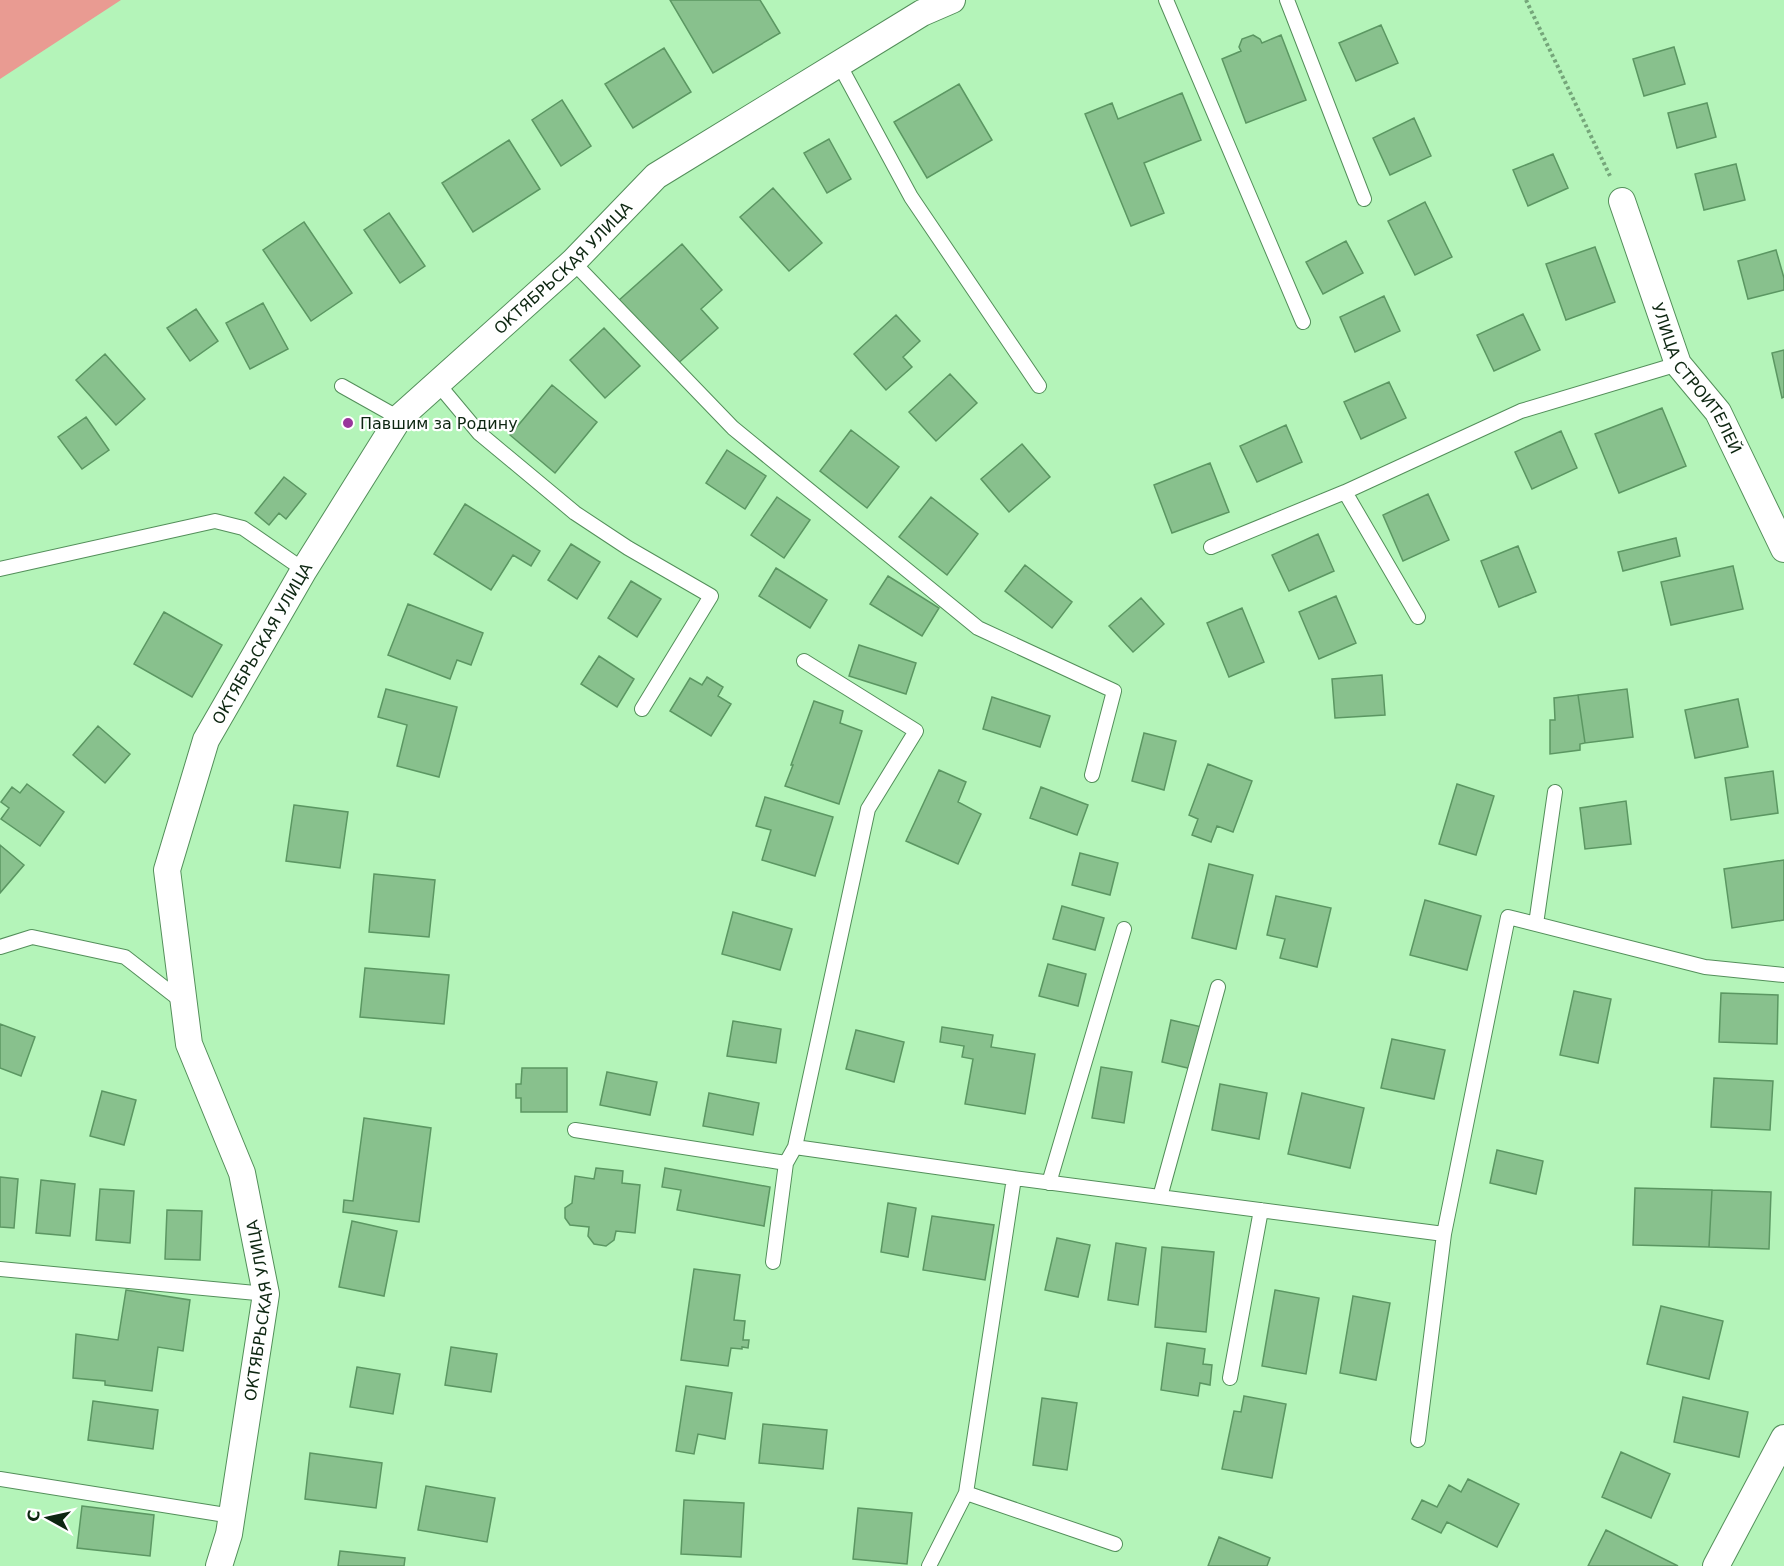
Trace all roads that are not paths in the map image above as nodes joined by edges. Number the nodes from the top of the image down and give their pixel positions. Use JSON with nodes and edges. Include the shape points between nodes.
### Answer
{"nodes":[{"id":1,"x":952,"y":0,"type":"edge"},
{"id":2,"x":1166,"y":0,"type":"edge"},
{"id":3,"x":1287,"y":0,"type":"edge"},
{"id":4,"x":839,"y":64,"type":"junction"},
{"id":5,"x":1364,"y":199,"type":"dead end"},
{"id":6,"x":1622,"y":201,"type":"road end"},
{"id":7,"x":573,"y":262,"type":"junction"},
{"id":8,"x":1303,"y":322,"type":"dead end"},
{"id":9,"x":1678,"y":364,"type":"junction"},
{"id":10,"x":438,"y":384,"type":"junction"},
{"id":11,"x":342,"y":386,"type":"dead end"},
{"id":12,"x":1040,"y":386,"type":"dead end"},
{"id":13,"x":399,"y":418,"type":"junction"},
{"id":14,"x":1345,"y":492,"type":"junction"},
{"id":15,"x":1211,"y":547,"type":"dead end"},
{"id":16,"x":1784,"y":549,"type":"edge"},
{"id":17,"x":0,"y":569,"type":"edge"},
{"id":18,"x":304,"y":570,"type":"junction"},
{"id":19,"x":1418,"y":617,"type":"dead end"},
{"id":20,"x":804,"y":661,"type":"dead end"},
{"id":21,"x":642,"y":709,"type":"dead end"},
{"id":22,"x":1092,"y":776,"type":"dead end"},
{"id":23,"x":1555,"y":792,"type":"dead end"},
{"id":24,"x":1536,"y":924,"type":"junction"},
{"id":25,"x":1124,"y":928,"type":"dead end"},
{"id":26,"x":0,"y":947,"type":"edge"},
{"id":27,"x":1784,"y":975,"type":"edge"},
{"id":28,"x":1218,"y":987,"type":"dead end"},
{"id":29,"x":184,"y":1003,"type":"junction"},
{"id":30,"x":575,"y":1130,"type":"dead end"},
{"id":31,"x":795,"y":1147,"type":"junction"},
{"id":32,"x":786,"y":1163,"type":"junction"},
{"id":33,"x":1014,"y":1178,"type":"junction"},
{"id":34,"x":1050,"y":1183,"type":"junction"},
{"id":35,"x":1160,"y":1197,"type":"junction"},
{"id":36,"x":1261,"y":1210,"type":"junction"},
{"id":37,"x":1444,"y":1234,"type":"junction"},
{"id":38,"x":773,"y":1263,"type":"dead end"},
{"id":39,"x":0,"y":1269,"type":"edge"},
{"id":40,"x":266,"y":1294,"type":"junction"},
{"id":41,"x":1230,"y":1378,"type":"dead end"},
{"id":42,"x":1784,"y":1438,"type":"edge"},
{"id":43,"x":1418,"y":1440,"type":"dead end"},
{"id":44,"x":0,"y":1479,"type":"edge"},
{"id":45,"x":966,"y":1493,"type":"junction"},
{"id":46,"x":232,"y":1516,"type":"junction"},
{"id":47,"x":1115,"y":1544,"type":"dead end"},
{"id":48,"x":219,"y":1566,"type":"edge"},
{"id":49,"x":929,"y":1566,"type":"edge"},
{"id":50,"x":1716,"y":1566,"type":"edge"}],
"edges":[{"from":1,"to":4,"type":"street","name":"ОКТЯБРЬСКАЯ УЛИЦА","via":[[922,13]]},
{"from":2,"to":8,"type":"lane"},
{"from":3,"to":5,"type":"lane"},
{"from":4,"to":7,"type":"street","name":"ОКТЯБРЬСКАЯ УЛИЦА","via":[[656,176]]},
{"from":4,"to":12,"type":"lane","via":[[911,197]]},
{"from":6,"to":9,"type":"street","name":"УЛИЦА СТРОИТЕЛЕЙ"},
{"from":7,"to":10,"type":"street","name":"ОКТЯБРЬСКАЯ УЛИЦА"},
{"from":7,"to":22,"type":"lane","via":[[733,428],[978,628],[1114,691]]},
{"from":9,"to":14,"type":"lane","via":[[1521,411]]},
{"from":9,"to":16,"type":"street","name":"УЛИЦА СТРОИТЕЛЕЙ","via":[[1718,412]]},
{"from":10,"to":13,"type":"street","name":"ОКТЯБРЬСКАЯ УЛИЦА"},
{"from":10,"to":21,"type":"lane","via":[[479,433],[575,513],[711,596]]},
{"from":11,"to":13,"type":"lane"},
{"from":13,"to":18,"type":"street","name":"ОКТЯБРЬСКАЯ УЛИЦА"},
{"from":14,"to":15,"type":"lane"},
{"from":14,"to":19,"type":"lane"},
{"from":17,"to":18,"type":"lane","via":[[215,521],[243,528]]},
{"from":18,"to":29,"type":"street","name":"ОКТЯБРЬСКАЯ УЛИЦА","via":[[206,740],[167,870]]},
{"from":20,"to":31,"type":"lane","via":[[916,731],[868,809]]},
{"from":23,"to":24,"type":"lane"},
{"from":24,"to":27,"type":"lane","via":[[1705,967]]},
{"from":24,"to":37,"type":"lane","via":[[1508,917]]},
{"from":25,"to":34,"type":"lane"},
{"from":26,"to":29,"type":"lane","via":[[32,937],[125,957]]},
{"from":28,"to":35,"type":"lane"},
{"from":29,"to":40,"type":"street","name":"ОКТЯБРЬСКАЯ УЛИЦА","via":[[189,1044],[242,1173]]},
{"from":30,"to":32,"type":"lane"},
{"from":31,"to":32,"type":"lane"},
{"from":31,"to":33,"type":"lane"},
{"from":32,"to":38,"type":"lane"},
{"from":33,"to":34,"type":"lane"},
{"from":33,"to":45,"type":"lane"},
{"from":34,"to":35,"type":"lane"},
{"from":35,"to":36,"type":"lane"},
{"from":36,"to":37,"type":"lane"},
{"from":36,"to":41,"type":"lane"},
{"from":37,"to":43,"type":"lane"},
{"from":39,"to":40,"type":"lane"},
{"from":40,"to":46,"type":"street","name":"ОКТЯБРЬСКАЯ УЛИЦА"},
{"from":42,"to":50,"type":"street"},
{"from":44,"to":46,"type":"lane"},
{"from":45,"to":47,"type":"lane"},
{"from":45,"to":49,"type":"lane"},
{"from":46,"to":48,"type":"street","name":"ОКТЯБРЬСКАЯ УЛИЦА"}]}
